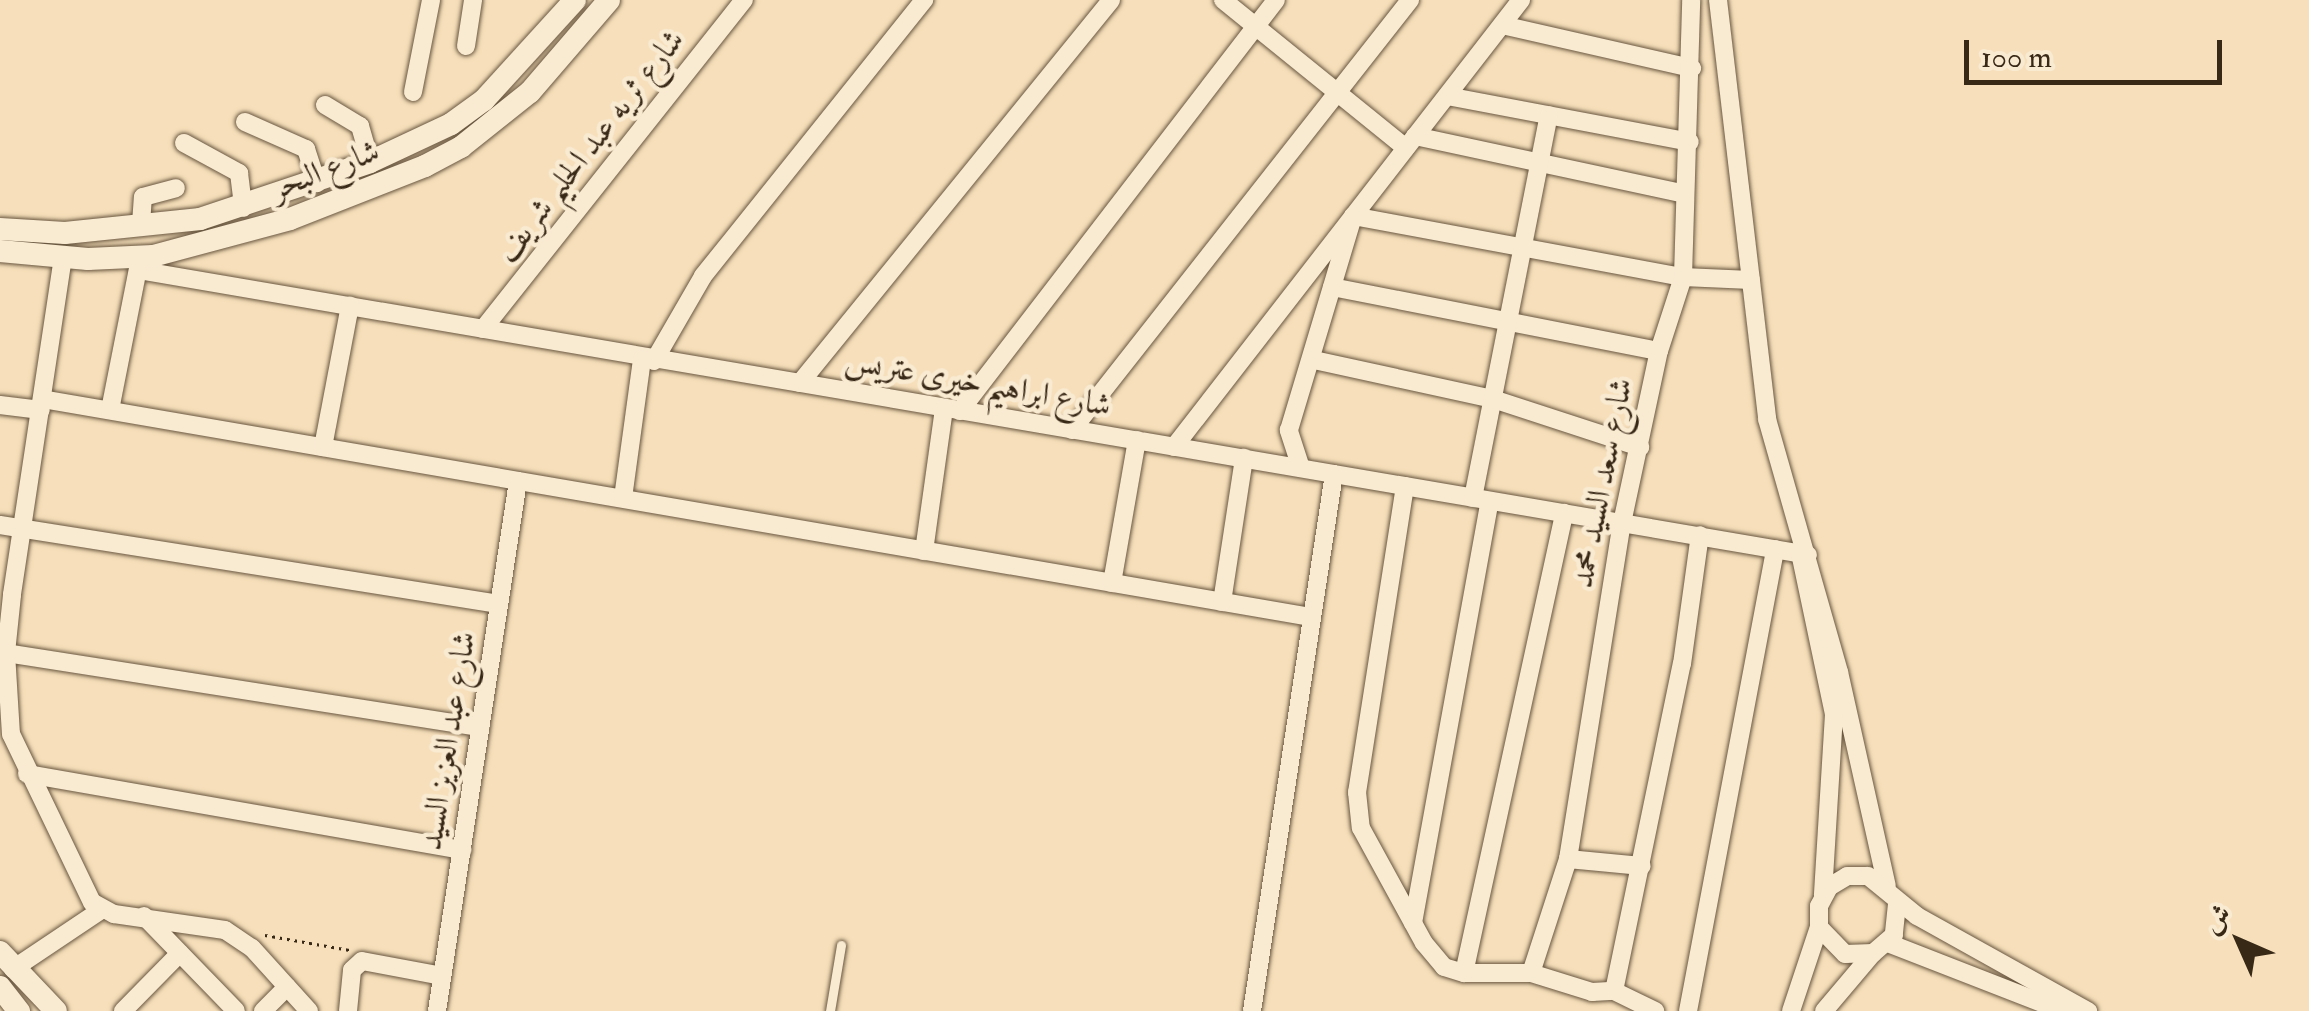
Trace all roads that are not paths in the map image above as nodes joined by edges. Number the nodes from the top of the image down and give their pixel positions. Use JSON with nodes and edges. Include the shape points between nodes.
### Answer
{"nodes":[{"id":1,"x":431,"y":0,"type":"edge"},
{"id":2,"x":472,"y":0,"type":"edge"},
{"id":3,"x":575,"y":0,"type":"edge"},
{"id":4,"x":608,"y":0,"type":"edge"},
{"id":5,"x":744,"y":0,"type":"edge"},
{"id":6,"x":924,"y":0,"type":"edge"},
{"id":7,"x":1111,"y":0,"type":"edge"},
{"id":8,"x":1223,"y":0,"type":"edge"},
{"id":9,"x":1276,"y":0,"type":"edge"},
{"id":10,"x":1410,"y":0,"type":"edge"},
{"id":11,"x":1521,"y":0,"type":"edge"},
{"id":12,"x":1692,"y":0,"type":"edge"},
{"id":13,"x":1718,"y":0,"type":"edge"},
{"id":14,"x":1502,"y":25,"type":"junction"},
{"id":15,"x":1258,"y":28,"type":"junction"},
{"id":16,"x":466,"y":46,"type":"dead end"},
{"id":17,"x":1692,"y":68,"type":"junction"},
{"id":18,"x":413,"y":92,"type":"dead end"},
{"id":19,"x":1337,"y":92,"type":"junction"},
{"id":20,"x":1447,"y":96,"type":"junction"},
{"id":21,"x":325,"y":105,"type":"dead end"},
{"id":22,"x":1550,"y":115,"type":"junction"},
{"id":23,"x":245,"y":122,"type":"dead end"},
{"id":24,"x":1411,"y":142,"type":"junction"},
{"id":25,"x":1690,"y":142,"type":"junction"},
{"id":26,"x":184,"y":143,"type":"dead end"},
{"id":27,"x":370,"y":162,"type":"junction"},
{"id":28,"x":1539,"y":162,"type":"junction"},
{"id":29,"x":317,"y":183,"type":"junction"},
{"id":30,"x":176,"y":188,"type":"dead end"},
{"id":31,"x":1685,"y":194,"type":"junction"},
{"id":32,"x":243,"y":208,"type":"junction"},
{"id":33,"x":1353,"y":216,"type":"junction"},
{"id":34,"x":150,"y":223,"type":"junction"},
{"id":35,"x":0,"y":229,"type":"edge"},
{"id":36,"x":104,"y":229,"type":"junction"},
{"id":37,"x":1523,"y":242,"type":"junction"},
{"id":38,"x":0,"y":251,"type":"edge"},
{"id":39,"x":63,"y":257,"type":"junction"},
{"id":40,"x":109,"y":260,"type":"junction"},
{"id":41,"x":148,"y":260,"type":"junction"},
{"id":42,"x":1683,"y":276,"type":"junction"},
{"id":43,"x":1752,"y":280,"type":"junction"},
{"id":44,"x":1332,"y":286,"type":"junction"},
{"id":45,"x":350,"y":306,"type":"junction"},
{"id":46,"x":1507,"y":324,"type":"junction"},
{"id":47,"x":483,"y":329,"type":"junction"},
{"id":48,"x":1659,"y":351,"type":"junction"},
{"id":49,"x":648,"y":360,"type":"junction"},
{"id":50,"x":1314,"y":360,"type":"junction"},
{"id":51,"x":800,"y":383,"type":"junction"},
{"id":52,"x":1493,"y":399,"type":"junction"},
{"id":53,"x":41,"y":405,"type":"junction"},
{"id":54,"x":0,"y":406,"type":"edge"},
{"id":55,"x":110,"y":410,"type":"junction"},
{"id":56,"x":952,"y":410,"type":"junction"},
{"id":57,"x":1072,"y":430,"type":"junction"},
{"id":58,"x":1137,"y":440,"type":"junction"},
{"id":59,"x":1640,"y":446,"type":"junction"},
{"id":60,"x":324,"y":447,"type":"junction"},
{"id":61,"x":1174,"y":447,"type":"junction"},
{"id":62,"x":1244,"y":458,"type":"junction"},
{"id":63,"x":1301,"y":468,"type":"junction"},
{"id":64,"x":1334,"y":474,"type":"junction"},
{"id":65,"x":518,"y":481,"type":"junction"},
{"id":66,"x":1405,"y":486,"type":"junction"},
{"id":67,"x":623,"y":498,"type":"junction"},
{"id":68,"x":1482,"y":499,"type":"junction"},
{"id":69,"x":1564,"y":513,"type":"junction"},
{"id":70,"x":1622,"y":523,"type":"junction"},
{"id":71,"x":0,"y":525,"type":"edge"},
{"id":72,"x":23,"y":527,"type":"junction"},
{"id":73,"x":1700,"y":535,"type":"junction"},
{"id":74,"x":1803,"y":548,"type":"junction"},
{"id":75,"x":1775,"y":549,"type":"junction"},
{"id":76,"x":924,"y":551,"type":"junction"},
{"id":77,"x":1112,"y":583,"type":"junction"},
{"id":78,"x":6,"y":595,"type":"edge"},
{"id":79,"x":1222,"y":602,"type":"junction"},
{"id":80,"x":499,"y":604,"type":"junction"},
{"id":81,"x":1311,"y":617,"type":"junction"},
{"id":82,"x":6,"y":653,"type":"junction"},
{"id":83,"x":480,"y":727,"type":"junction"},
{"id":84,"x":6,"y":736,"type":"edge"},
{"id":85,"x":27,"y":774,"type":"junction"},
{"id":86,"x":462,"y":850,"type":"junction"},
{"id":87,"x":1568,"y":859,"type":"junction"},
{"id":88,"x":1642,"y":866,"type":"junction"},
{"id":89,"x":1886,"y":886,"type":"junction"},
{"id":90,"x":1823,"y":896,"type":"junction"},
{"id":91,"x":1898,"y":904,"type":"junction"},
{"id":92,"x":101,"y":910,"type":"junction"},
{"id":93,"x":144,"y":916,"type":"junction"},
{"id":94,"x":1413,"y":922,"type":"junction"},
{"id":95,"x":1819,"y":927,"type":"junction"},
{"id":96,"x":841,"y":944,"type":"dead end"},
{"id":97,"x":1880,"y":948,"type":"junction"},
{"id":98,"x":180,"y":952,"type":"junction"},
{"id":99,"x":4,"y":969,"type":"edge"},
{"id":100,"x":1464,"y":973,"type":"junction"},
{"id":101,"x":1531,"y":973,"type":"junction"},
{"id":102,"x":442,"y":976,"type":"junction"},
{"id":103,"x":287,"y":987,"type":"junction"},
{"id":104,"x":1614,"y":991,"type":"junction"},
{"id":105,"x":2018,"y":991,"type":"junction"},
{"id":106,"x":1828,"y":1010,"type":"edge"},
{"id":107,"x":19,"y":1011,"type":"edge"},
{"id":108,"x":56,"y":1011,"type":"edge"},
{"id":109,"x":123,"y":1011,"type":"edge"},
{"id":110,"x":236,"y":1011,"type":"edge"},
{"id":111,"x":263,"y":1011,"type":"edge"},
{"id":112,"x":309,"y":1011,"type":"edge"},
{"id":113,"x":348,"y":1011,"type":"edge"},
{"id":114,"x":437,"y":1011,"type":"edge"},
{"id":115,"x":830,"y":1011,"type":"edge"},
{"id":116,"x":1252,"y":1011,"type":"edge"},
{"id":117,"x":1655,"y":1011,"type":"edge"},
{"id":118,"x":1688,"y":1011,"type":"edge"},
{"id":119,"x":1791,"y":1011,"type":"edge"},
{"id":120,"x":2012,"y":1011,"type":"edge"},
{"id":121,"x":2062,"y":1011,"type":"edge"},
{"id":122,"x":2088,"y":1011,"type":"edge"}],
"edges":[{"from":1,"to":18,"type":"street"},
{"from":2,"to":16,"type":"street"},
{"from":3,"to":27,"type":"main road","name":"شارع البحر","via":[[484,100],[452,124]]},
{"from":4,"to":41,"type":"main road","name":"شارع البحر","via":[[530,92],[462,147],[290,219]]},
{"from":5,"to":47,"type":"street","name":"شارع ثريه عبد الحليم شريف"},
{"from":6,"to":49,"type":"street","via":[[704,276]]},
{"from":7,"to":51,"type":"street"},
{"from":8,"to":15,"type":"street"},
{"from":9,"to":15,"type":"street"},
{"from":10,"to":19,"type":"street"},
{"from":11,"to":14,"type":"street"},
{"from":12,"to":17,"type":"street","name":"شارع سعد السيد محمد"},
{"from":13,"to":43,"type":"street"},
{"from":14,"to":17,"type":"street"},
{"from":14,"to":20,"type":"street"},
{"from":15,"to":19,"type":"street"},
{"from":15,"to":56,"type":"street"},
{"from":17,"to":25,"type":"street","name":"شارع سعد السيد محمد"},
{"from":19,"to":24,"type":"street"},
{"from":19,"to":57,"type":"street"},
{"from":20,"to":22,"type":"street"},
{"from":20,"to":24,"type":"street"},
{"from":21,"to":27,"type":"street","via":[[360,126]]},
{"from":22,"to":25,"type":"street"},
{"from":22,"to":28,"type":"street"},
{"from":23,"to":29,"type":"street","via":[[306,149]]},
{"from":24,"to":28,"type":"street"},
{"from":24,"to":33,"type":"street"},
{"from":25,"to":31,"type":"street","name":"شارع سعد السيد محمد"},
{"from":26,"to":32,"type":"street","via":[[239,173]]},
{"from":27,"to":29,"type":"main road","name":"شارع البحر"},
{"from":28,"to":31,"type":"street"},
{"from":28,"to":37,"type":"street"},
{"from":29,"to":32,"type":"main road","name":"شارع البحر"},
{"from":30,"to":34,"type":"street","via":[[149,191]]},
{"from":31,"to":42,"type":"street","name":"شارع سعد السيد محمد"},
{"from":32,"to":34,"type":"main road","name":"شارع البحر"},
{"from":33,"to":37,"type":"street"},
{"from":33,"to":44,"type":"street"},
{"from":33,"to":61,"type":"street"},
{"from":34,"to":36,"type":"main road","name":"شارع البحر"},
{"from":34,"to":41,"type":"main road","via":[[168,237]]},
{"from":35,"to":36,"type":"main road","name":"شارع البحر"},
{"from":36,"to":40,"type":"main road"},
{"from":37,"to":42,"type":"street"},
{"from":37,"to":46,"type":"street"},
{"from":38,"to":39,"type":"main road","name":"شارع البحر"},
{"from":39,"to":40,"type":"main road","name":"شارع البحر"},
{"from":39,"to":53,"type":"street"},
{"from":40,"to":41,"type":"main road","name":"شارع البحر"},
{"from":41,"to":45,"type":"street","name":"شارع ابراهيم خيرى عتريس"},
{"from":41,"to":55,"type":"street"},
{"from":42,"to":43,"type":"street"},
{"from":42,"to":48,"type":"street","name":"شارع سعد السيد محمد"},
{"from":43,"to":74,"type":"street","via":[[1767,419]]},
{"from":44,"to":46,"type":"street"},
{"from":44,"to":50,"type":"street"},
{"from":45,"to":47,"type":"street","name":"شارع ابراهيم خيرى عتريس"},
{"from":45,"to":60,"type":"street"},
{"from":46,"to":48,"type":"street"},
{"from":46,"to":52,"type":"street"},
{"from":47,"to":49,"type":"street","name":"شارع ابراهيم خيرى عتريس"},
{"from":48,"to":59,"type":"street","name":"شارع سعد السيد محمد"},
{"from":49,"to":51,"type":"street","name":"شارع ابراهيم خيرى عتريس"},
{"from":49,"to":67,"type":"street"},
{"from":50,"to":52,"type":"street"},
{"from":50,"to":63,"type":"street","via":[[1289,430]]},
{"from":51,"to":56,"type":"street","name":"شارع ابراهيم خيرى عتريس"},
{"from":52,"to":59,"type":"street"},
{"from":52,"to":68,"type":"street"},
{"from":53,"to":54,"type":"street"},
{"from":53,"to":55,"type":"street"},
{"from":53,"to":72,"type":"street"},
{"from":55,"to":60,"type":"street"},
{"from":56,"to":57,"type":"street","name":"شارع ابراهيم خيرى عتريس"},
{"from":56,"to":76,"type":"street"},
{"from":57,"to":58,"type":"street","name":"شارع ابراهيم خيرى عتريس"},
{"from":58,"to":61,"type":"street","name":"شارع ابراهيم خيرى عتريس"},
{"from":58,"to":77,"type":"street"},
{"from":59,"to":70,"type":"street","name":"شارع سعد السيد محمد"},
{"from":60,"to":65,"type":"street"},
{"from":61,"to":62,"type":"street","name":"شارع ابراهيم خيرى عتريس"},
{"from":62,"to":63,"type":"street","name":"شارع ابراهيم خيرى عتريس"},
{"from":62,"to":79,"type":"street"},
{"from":63,"to":64,"type":"street","name":"شارع ابراهيم خيرى عتريس"},
{"from":64,"to":66,"type":"street","name":"شارع ابراهيم خيرى عتريس"},
{"from":64,"to":81,"type":"street"},
{"from":65,"to":67,"type":"street"},
{"from":65,"to":80,"type":"street","name":"شارع عبد العزيز السيد"},
{"from":66,"to":68,"type":"street","name":"شارع ابراهيم خيرى عتريس"},
{"from":66,"to":94,"type":"street","via":[[1356,808]]},
{"from":67,"to":76,"type":"street"},
{"from":68,"to":69,"type":"street","name":"شارع ابراهيم خيرى عتريس"},
{"from":68,"to":94,"type":"street"},
{"from":69,"to":70,"type":"street","name":"شارع ابراهيم خيرى عتريس"},
{"from":69,"to":100,"type":"street"},
{"from":70,"to":73,"type":"street","name":"شارع ابراهيم خيرى عتريس"},
{"from":70,"to":87,"type":"street","name":"شارع سعد السيد محمد"},
{"from":71,"to":72,"type":"street"},
{"from":72,"to":78,"type":"street"},
{"from":72,"to":80,"type":"street"},
{"from":73,"to":75,"type":"street","name":"شارع ابراهيم خيرى عتريس"},
{"from":73,"to":88,"type":"street"},
{"from":74,"to":75,"type":"street","name":"شارع ابراهيم خيرى عتريس"},
{"from":74,"to":89,"type":"street"},
{"from":74,"to":90,"type":"street","via":[[1834,714]]},
{"from":75,"to":118,"type":"street"},
{"from":76,"to":77,"type":"street"},
{"from":77,"to":79,"type":"street"},
{"from":78,"to":82,"type":"street"},
{"from":79,"to":81,"type":"street"},
{"from":80,"to":83,"type":"street","name":"شارع عبد العزيز السيد"},
{"from":81,"to":116,"type":"street"},
{"from":82,"to":83,"type":"street"},
{"from":82,"to":84,"type":"street"},
{"from":83,"to":86,"type":"street","name":"شارع عبد العزيز السيد"},
{"from":84,"to":85,"type":"street"},
{"from":85,"to":86,"type":"street"},
{"from":85,"to":92,"type":"street","via":[[85,893]]},
{"from":86,"to":102,"type":"street","name":"شارع عبد العزيز السيد"},
{"from":87,"to":88,"type":"street"},
{"from":87,"to":101,"type":"street","name":"شارع سعد السيد محمد"},
{"from":88,"to":104,"type":"street"},
{"from":89,"to":90,"type":"street","via":[[1858,874],[1837,880]]},
{"from":89,"to":91,"type":"street"},
{"from":90,"to":95,"type":"street"},
{"from":91,"to":97,"type":"street","via":[[1898,925]]},
{"from":91,"to":122,"type":"street"},
{"from":92,"to":93,"type":"street"},
{"from":92,"to":99,"type":"street"},
{"from":93,"to":98,"type":"street"},
{"from":93,"to":103,"type":"street","via":[[209,925],[239,938]]},
{"from":94,"to":100,"type":"street","via":[[1444,966]]},
{"from":95,"to":97,"type":"street","via":[[1845,954]]},
{"from":95,"to":119,"type":"street"},
{"from":96,"to":115,"type":"lane"},
{"from":97,"to":105,"type":"street"},
{"from":97,"to":106,"type":"street"},
{"from":98,"to":109,"type":"street"},
{"from":98,"to":110,"type":"street"},
{"from":99,"to":107,"type":"main road"},
{"from":99,"to":108,"type":"main road"},
{"from":100,"to":101,"type":"street"},
{"from":101,"to":104,"type":"street","via":[[1592,992]]},
{"from":102,"to":113,"type":"street","via":[[362,962],[352,970]]},
{"from":102,"to":114,"type":"street","name":"شارع عبد العزيز السيد"},
{"from":103,"to":111,"type":"street"},
{"from":103,"to":112,"type":"street"},
{"from":104,"to":117,"type":"street"},
{"from":105,"to":120,"type":"street"},
{"from":105,"to":121,"type":"street"}]}
